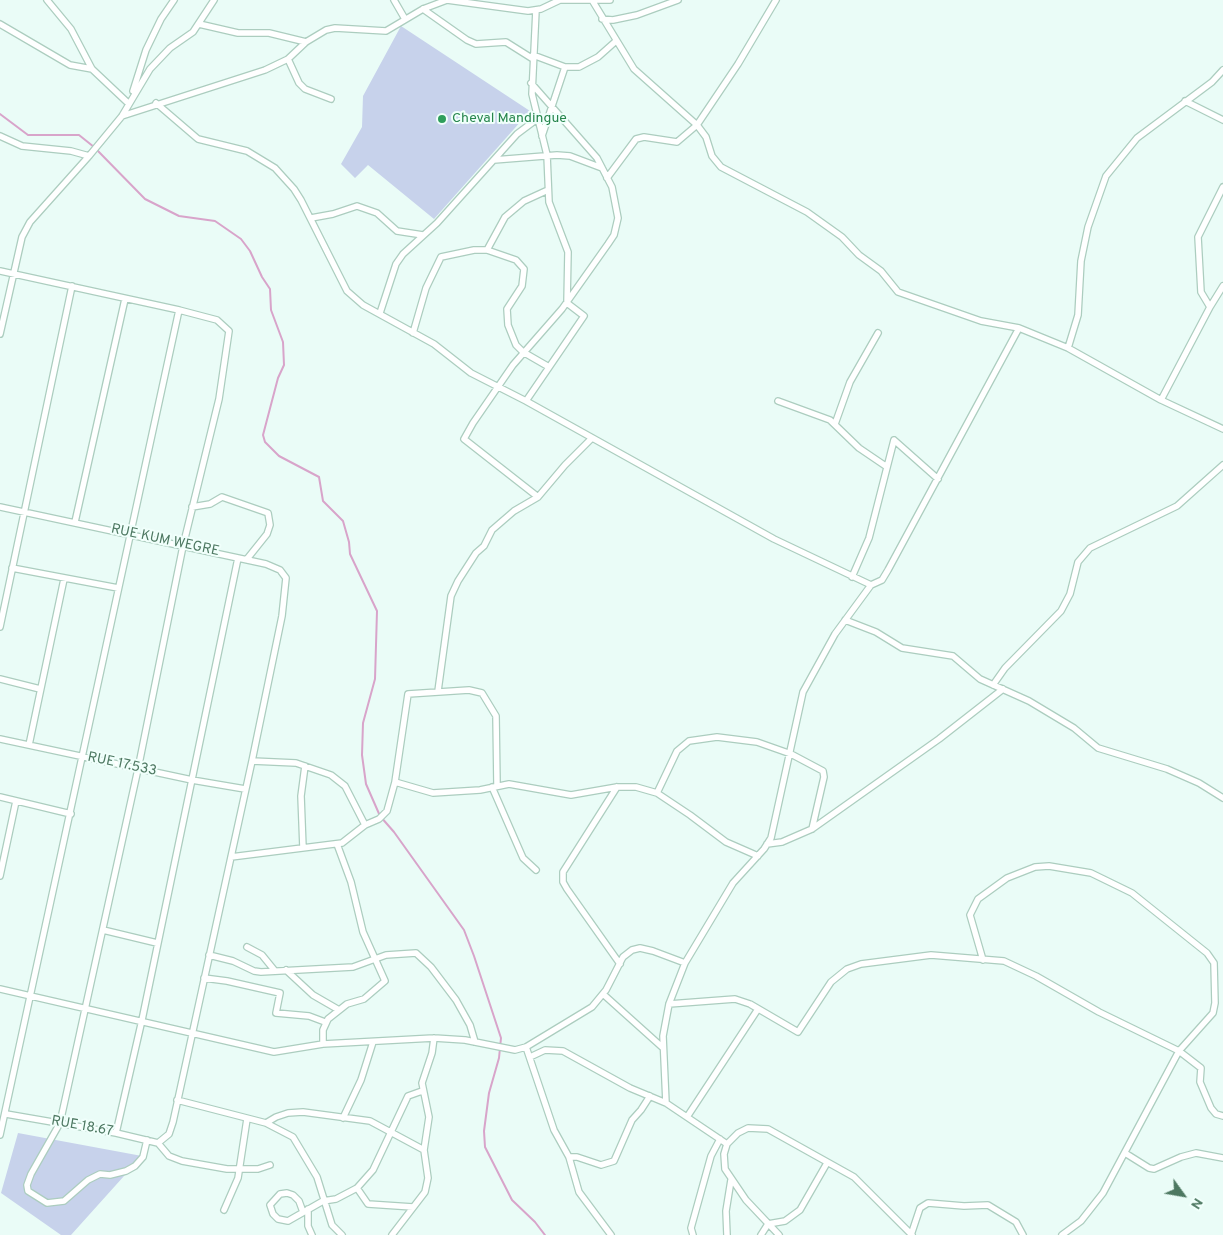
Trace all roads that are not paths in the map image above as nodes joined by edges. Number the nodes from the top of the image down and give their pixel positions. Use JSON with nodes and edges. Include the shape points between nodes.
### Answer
{"nodes":[{"id":1,"x":47,"y":0,"type":"edge"},
{"id":2,"x":174,"y":0,"type":"edge"},
{"id":3,"x":214,"y":0,"type":"edge"},
{"id":4,"x":394,"y":0,"type":"edge"},
{"id":5,"x":447,"y":0,"type":"edge"},
{"id":6,"x":610,"y":0,"type":"edge"},
{"id":7,"x":678,"y":0,"type":"edge"},
{"id":8,"x":776,"y":0,"type":"edge"},
{"id":9,"x":592,"y":1,"type":"edge"},
{"id":10,"x":423,"y":9,"type":"junction"},
{"id":11,"x":536,"y":10,"type":"junction"},
{"id":12,"x":405,"y":19,"type":"junction"},
{"id":13,"x":602,"y":19,"type":"junction"},
{"id":14,"x":0,"y":24,"type":"edge"},
{"id":15,"x":199,"y":24,"type":"junction"},
{"id":16,"x":616,"y":40,"type":"junction"},
{"id":17,"x":306,"y":42,"type":"junction"},
{"id":18,"x":533,"y":57,"type":"junction"},
{"id":19,"x":288,"y":59,"type":"junction"},
{"id":20,"x":565,"y":67,"type":"junction"},
{"id":21,"x":92,"y":69,"type":"junction"},
{"id":22,"x":1223,"y":70,"type":"edge"},
{"id":23,"x":531,"y":83,"type":"junction"},
{"id":24,"x":132,"y":96,"type":"junction"},
{"id":25,"x":331,"y":99,"type":"dead end"},
{"id":26,"x":1185,"y":101,"type":"junction"},
{"id":27,"x":128,"y":102,"type":"junction"},
{"id":28,"x":156,"y":103,"type":"junction"},
{"id":29,"x":553,"y":106,"type":"junction"},
{"id":30,"x":122,"y":116,"type":"junction"},
{"id":31,"x":537,"y":119,"type":"junction"},
{"id":32,"x":1223,"y":120,"type":"edge"},
{"id":33,"x":697,"y":125,"type":"junction"},
{"id":34,"x":0,"y":136,"type":"edge"},
{"id":35,"x":542,"y":136,"type":"junction"},
{"id":36,"x":547,"y":155,"type":"junction"},
{"id":37,"x":89,"y":156,"type":"junction"},
{"id":38,"x":494,"y":160,"type":"junction"},
{"id":39,"x":602,"y":168,"type":"junction"},
{"id":40,"x":607,"y":178,"type":"junction"},
{"id":41,"x":1223,"y":187,"type":"edge"},
{"id":42,"x":548,"y":190,"type":"junction"},
{"id":43,"x":311,"y":218,"type":"junction"},
{"id":44,"x":423,"y":234,"type":"junction"},
{"id":45,"x":487,"y":250,"type":"junction"},
{"id":46,"x":0,"y":271,"type":"edge"},
{"id":47,"x":14,"y":273,"type":"junction"},
{"id":48,"x":72,"y":286,"type":"junction"},
{"id":49,"x":1223,"y":286,"type":"edge"},
{"id":50,"x":125,"y":299,"type":"junction"},
{"id":51,"x":567,"y":303,"type":"junction"},
{"id":52,"x":1210,"y":308,"type":"junction"},
{"id":53,"x":179,"y":310,"type":"junction"},
{"id":54,"x":380,"y":313,"type":"junction"},
{"id":55,"x":1019,"y":328,"type":"junction"},
{"id":56,"x":0,"y":331,"type":"edge"},
{"id":57,"x":413,"y":333,"type":"junction"},
{"id":58,"x":878,"y":333,"type":"dead end"},
{"id":59,"x":1068,"y":348,"type":"junction"},
{"id":60,"x":523,"y":352,"type":"junction"},
{"id":61,"x":549,"y":367,"type":"junction"},
{"id":62,"x":498,"y":387,"type":"junction"},
{"id":63,"x":1161,"y":400,"type":"junction"},
{"id":64,"x":526,"y":401,"type":"junction"},
{"id":65,"x":778,"y":402,"type":"dead end"},
{"id":66,"x":835,"y":424,"type":"junction"},
{"id":67,"x":1223,"y":429,"type":"edge"},
{"id":68,"x":592,"y":438,"type":"junction"},
{"id":69,"x":1223,"y":465,"type":"edge"},
{"id":70,"x":887,"y":467,"type":"junction"},
{"id":71,"x":938,"y":479,"type":"junction"},
{"id":72,"x":538,"y":497,"type":"junction"},
{"id":73,"x":0,"y":507,"type":"edge"},
{"id":74,"x":192,"y":507,"type":"junction"},
{"id":75,"x":25,"y":514,"type":"junction"},
{"id":76,"x":75,"y":522,"type":"junction"},
{"id":77,"x":131,"y":533,"type":"junction"},
{"id":78,"x":183,"y":546,"type":"junction"},
{"id":79,"x":238,"y":558,"type":"junction"},
{"id":80,"x":247,"y":560,"type":"junction"},
{"id":81,"x":12,"y":568,"type":"junction"},
{"id":82,"x":852,"y":578,"type":"junction"},
{"id":83,"x":64,"y":579,"type":"junction"},
{"id":84,"x":870,"y":585,"type":"junction"},
{"id":85,"x":118,"y":588,"type":"junction"},
{"id":86,"x":845,"y":620,"type":"junction"},
{"id":87,"x":0,"y":628,"type":"edge"},
{"id":88,"x":0,"y":679,"type":"edge"},
{"id":89,"x":993,"y":685,"type":"junction"},
{"id":90,"x":40,"y":689,"type":"junction"},
{"id":91,"x":1004,"y":689,"type":"junction"},
{"id":92,"x":438,"y":691,"type":"junction"},
{"id":93,"x":0,"y":739,"type":"edge"},
{"id":94,"x":28,"y":745,"type":"junction"},
{"id":95,"x":791,"y":754,"type":"junction"},
{"id":96,"x":83,"y":757,"type":"junction"},
{"id":97,"x":252,"y":761,"type":"junction"},
{"id":98,"x":305,"y":766,"type":"junction"},
{"id":99,"x":138,"y":768,"type":"junction"},
{"id":100,"x":192,"y":780,"type":"junction"},
{"id":101,"x":395,"y":782,"type":"junction"},
{"id":102,"x":494,"y":786,"type":"junction"},
{"id":103,"x":617,"y":787,"type":"junction"},
{"id":104,"x":245,"y":789,"type":"junction"},
{"id":105,"x":657,"y":793,"type":"junction"},
{"id":106,"x":0,"y":797,"type":"edge"},
{"id":107,"x":1223,"y":798,"type":"edge"},
{"id":108,"x":16,"y":801,"type":"junction"},
{"id":109,"x":71,"y":814,"type":"junction"},
{"id":110,"x":365,"y":825,"type":"junction"},
{"id":111,"x":812,"y":829,"type":"junction"},
{"id":112,"x":337,"y":844,"type":"junction"},
{"id":113,"x":767,"y":844,"type":"junction"},
{"id":114,"x":303,"y":848,"type":"junction"},
{"id":115,"x":758,"y":856,"type":"junction"},
{"id":116,"x":231,"y":857,"type":"junction"},
{"id":117,"x":536,"y":870,"type":"dead end"},
{"id":118,"x":0,"y":876,"type":"edge"},
{"id":119,"x":102,"y":930,"type":"junction"},
{"id":120,"x":158,"y":943,"type":"junction"},
{"id":121,"x":247,"y":947,"type":"dead end"},
{"id":122,"x":209,"y":955,"type":"junction"},
{"id":123,"x":377,"y":958,"type":"junction"},
{"id":124,"x":982,"y":960,"type":"junction"},
{"id":125,"x":684,"y":963,"type":"junction"},
{"id":126,"x":620,"y":964,"type":"junction"},
{"id":127,"x":286,"y":970,"type":"junction"},
{"id":128,"x":275,"y":971,"type":"junction"},
{"id":129,"x":204,"y":978,"type":"junction"},
{"id":130,"x":0,"y":989,"type":"edge"},
{"id":131,"x":603,"y":994,"type":"junction"},
{"id":132,"x":31,"y":996,"type":"junction"},
{"id":133,"x":669,"y":1004,"type":"junction"},
{"id":134,"x":85,"y":1007,"type":"junction"},
{"id":135,"x":758,"y":1009,"type":"junction"},
{"id":136,"x":339,"y":1010,"type":"junction"},
{"id":137,"x":142,"y":1020,"type":"junction"},
{"id":138,"x":325,"y":1022,"type":"junction"},
{"id":139,"x":192,"y":1031,"type":"junction"},
{"id":140,"x":434,"y":1038,"type":"junction"},
{"id":141,"x":373,"y":1042,"type":"junction"},
{"id":142,"x":475,"y":1042,"type":"junction"},
{"id":143,"x":323,"y":1044,"type":"junction"},
{"id":144,"x":526,"y":1047,"type":"junction"},
{"id":145,"x":662,"y":1047,"type":"junction"},
{"id":146,"x":1179,"y":1051,"type":"junction"},
{"id":147,"x":530,"y":1057,"type":"junction"},
{"id":148,"x":422,"y":1091,"type":"junction"},
{"id":149,"x":650,"y":1096,"type":"junction"},
{"id":150,"x":178,"y":1100,"type":"junction"},
{"id":151,"x":666,"y":1103,"type":"junction"},
{"id":152,"x":6,"y":1114,"type":"junction"},
{"id":153,"x":1223,"y":1116,"type":"edge"},
{"id":154,"x":687,"y":1117,"type":"junction"},
{"id":155,"x":343,"y":1118,"type":"junction"},
{"id":156,"x":247,"y":1119,"type":"junction"},
{"id":157,"x":60,"y":1123,"type":"junction"},
{"id":158,"x":266,"y":1123,"type":"junction"},
{"id":159,"x":392,"y":1131,"type":"junction"},
{"id":160,"x":116,"y":1133,"type":"junction"},
{"id":161,"x":0,"y":1136,"type":"edge"},
{"id":162,"x":720,"y":1139,"type":"junction"},
{"id":163,"x":147,"y":1140,"type":"junction"},
{"id":164,"x":158,"y":1143,"type":"junction"},
{"id":165,"x":726,"y":1144,"type":"junction"},
{"id":166,"x":424,"y":1150,"type":"junction"},
{"id":167,"x":1125,"y":1153,"type":"junction"},
{"id":168,"x":569,"y":1157,"type":"junction"},
{"id":169,"x":1223,"y":1158,"type":"edge"},
{"id":170,"x":827,"y":1163,"type":"junction"},
{"id":171,"x":270,"y":1165,"type":"dead end"},
{"id":172,"x":240,"y":1169,"type":"junction"},
{"id":173,"x":731,"y":1180,"type":"junction"},
{"id":174,"x":357,"y":1188,"type":"junction"},
{"id":175,"x":323,"y":1201,"type":"junction"},
{"id":176,"x":413,"y":1207,"type":"junction"},
{"id":177,"x":224,"y":1210,"type":"dead end"},
{"id":178,"x":306,"y":1211,"type":"junction"},
{"id":179,"x":768,"y":1224,"type":"junction"},
{"id":180,"x":312,"y":1235,"type":"edge"},
{"id":181,"x":342,"y":1235,"type":"edge"},
{"id":182,"x":392,"y":1235,"type":"edge"},
{"id":183,"x":611,"y":1235,"type":"edge"},
{"id":184,"x":693,"y":1235,"type":"edge"},
{"id":185,"x":727,"y":1235,"type":"edge"},
{"id":186,"x":761,"y":1235,"type":"edge"},
{"id":187,"x":779,"y":1235,"type":"edge"},
{"id":188,"x":911,"y":1235,"type":"edge"},
{"id":189,"x":1023,"y":1235,"type":"edge"},
{"id":190,"x":1062,"y":1235,"type":"edge"}],
"edges":[{"from":1,"to":21,"type":"street","via":[[71,28]]},
{"from":2,"to":24,"type":"street","via":[[146,50]]},
{"from":3,"to":15,"type":"street"},
{"from":4,"to":12,"type":"street"},
{"from":5,"to":10,"type":"street"},
{"from":5,"to":11,"type":"street","via":[[517,11]]},
{"from":6,"to":9,"type":"street"},
{"from":7,"to":13,"type":"street","via":[[637,16]]},
{"from":8,"to":33,"type":"street"},
{"from":9,"to":11,"type":"street","via":[[560,0]]},
{"from":9,"to":13,"type":"street"},
{"from":10,"to":12,"type":"street"},
{"from":10,"to":18,"type":"street","via":[[476,44],[506,42]]},
{"from":11,"to":18,"type":"street"},
{"from":12,"to":17,"type":"street","via":[[386,31],[335,28]]},
{"from":13,"to":16,"type":"street"},
{"from":14,"to":21,"type":"street","via":[[70,66]]},
{"from":15,"to":17,"type":"street","via":[[238,33],[269,32]]},
{"from":15,"to":24,"type":"street","via":[[160,58]]},
{"from":16,"to":20,"type":"street","via":[[589,64]]},
{"from":16,"to":33,"type":"street","via":[[634,69]]},
{"from":17,"to":19,"type":"street"},
{"from":18,"to":20,"type":"street"},
{"from":18,"to":23,"type":"street"},
{"from":19,"to":25,"type":"street","via":[[305,89]]},
{"from":19,"to":28,"type":"street","via":[[265,70]]},
{"from":20,"to":29,"type":"street"},
{"from":21,"to":27,"type":"street"},
{"from":22,"to":26,"type":"street"},
{"from":23,"to":29,"type":"street"},
{"from":23,"to":31,"type":"street"},
{"from":24,"to":27,"type":"street"},
{"from":26,"to":32,"type":"street"},
{"from":26,"to":59,"type":"street","via":[[1137,138],[1106,176],[1086,234],[1078,315]]},
{"from":27,"to":30,"type":"street"},
{"from":28,"to":30,"type":"street"},
{"from":28,"to":43,"type":"street","via":[[198,139],[247,151],[266,161],[294,189]]},
{"from":29,"to":35,"type":"street"},
{"from":29,"to":39,"type":"street","via":[[590,148]]},
{"from":30,"to":37,"type":"street"},
{"from":31,"to":35,"type":"street"},
{"from":31,"to":38,"type":"street","via":[[516,134]]},
{"from":33,"to":40,"type":"street","via":[[677,142],[644,137],[636,139]]},
{"from":33,"to":55,"type":"street","via":[[721,167],[807,212],[881,271],[898,292],[980,321]]},
{"from":34,"to":37,"type":"street","via":[[22,146]]},
{"from":35,"to":36,"type":"street"},
{"from":36,"to":38,"type":"street"},
{"from":36,"to":39,"type":"street","via":[[570,156]]},
{"from":36,"to":42,"type":"street"},
{"from":37,"to":47,"type":"street","via":[[30,222],[22,238]]},
{"from":38,"to":44,"type":"street"},
{"from":39,"to":40,"type":"street"},
{"from":40,"to":51,"type":"street","via":[[616,202],[617,226]]},
{"from":41,"to":52,"type":"street","via":[[1198,237],[1201,292]]},
{"from":42,"to":45,"type":"street","via":[[524,201],[505,217]]},
{"from":42,"to":51,"type":"street","via":[[549,202],[569,259]]},
{"from":43,"to":44,"type":"street","via":[[356,206],[377,213],[397,231]]},
{"from":43,"to":54,"type":"street","via":[[347,290],[363,305]]},
{"from":44,"to":54,"type":"street","via":[[396,264]]},
{"from":45,"to":57,"type":"street","via":[[441,257],[426,288]]},
{"from":45,"to":60,"type":"street","via":[[516,260],[524,268],[522,286],[507,309],[512,337]]},
{"from":46,"to":47,"type":"street"},
{"from":47,"to":48,"type":"street"},
{"from":47,"to":56,"type":"street"},
{"from":48,"to":50,"type":"street"},
{"from":48,"to":75,"type":"street"},
{"from":49,"to":52,"type":"street"},
{"from":50,"to":53,"type":"street"},
{"from":50,"to":76,"type":"street"},
{"from":51,"to":60,"type":"street"},
{"from":51,"to":61,"type":"street","via":[[582,313],[583,318]]},
{"from":52,"to":63,"type":"street"},
{"from":53,"to":74,"type":"street","via":[[217,320],[229,331],[220,398]]},
{"from":53,"to":77,"type":"street"},
{"from":54,"to":57,"type":"street"},
{"from":55,"to":59,"type":"street"},
{"from":55,"to":71,"type":"street"},
{"from":57,"to":62,"type":"street","via":[[434,344],[471,373]]},
{"from":58,"to":66,"type":"street","via":[[850,382]]},
{"from":59,"to":63,"type":"street"},
{"from":60,"to":61,"type":"street"},
{"from":60,"to":62,"type":"street"},
{"from":61,"to":64,"type":"street"},
{"from":62,"to":64,"type":"street"},
{"from":62,"to":72,"type":"street","via":[[464,439]]},
{"from":63,"to":67,"type":"street"},
{"from":64,"to":68,"type":"street"},
{"from":65,"to":66,"type":"street","via":[[824,417]]},
{"from":66,"to":70,"type":"street","via":[[859,448]]},
{"from":68,"to":72,"type":"street"},
{"from":68,"to":82,"type":"street","via":[[774,539]]},
{"from":69,"to":89,"type":"street","via":[[1177,506],[1090,548],[1078,562],[1070,594],[1061,611],[1005,668]]},
{"from":70,"to":71,"type":"street","via":[[894,440]]},
{"from":70,"to":82,"type":"street","via":[[864,553]]},
{"from":71,"to":84,"type":"street","via":[[882,580]]},
{"from":72,"to":92,"type":"street","via":[[514,511],[492,530],[454,589]]},
{"from":73,"to":75,"type":"street","name":"RUE KUM WEGRE"},
{"from":74,"to":78,"type":"street"},
{"from":74,"to":80,"type":"street","via":[[210,504],[222,497],[268,513],[270,525],[267,534]]},
{"from":75,"to":76,"type":"street","name":"RUE KUM WEGRE"},
{"from":75,"to":81,"type":"street"},
{"from":76,"to":77,"type":"street","name":"RUE KUM WEGRE"},
{"from":77,"to":78,"type":"street","name":"RUE KUM WEGRE"},
{"from":77,"to":85,"type":"street"},
{"from":78,"to":79,"type":"street","name":"RUE KUM WEGRE"},
{"from":78,"to":99,"type":"street"},
{"from":79,"to":80,"type":"street","name":"RUE KUM WEGRE"},
{"from":79,"to":100,"type":"street"},
{"from":80,"to":97,"type":"street","name":"RUE KUM WEGRE","via":[[274,566],[284,574],[286,586]]},
{"from":81,"to":83,"type":"street"},
{"from":81,"to":87,"type":"street"},
{"from":82,"to":84,"type":"street"},
{"from":83,"to":85,"type":"street"},
{"from":83,"to":90,"type":"street"},
{"from":84,"to":86,"type":"street"},
{"from":85,"to":96,"type":"street"},
{"from":86,"to":89,"type":"street","via":[[876,632],[902,648],[953,656]]},
{"from":86,"to":95,"type":"street","via":[[803,692]]},
{"from":88,"to":90,"type":"street"},
{"from":89,"to":91,"type":"street"},
{"from":90,"to":94,"type":"street"},
{"from":91,"to":107,"type":"street","via":[[1052,715],[1098,748],[1167,769]]},
{"from":91,"to":111,"type":"street"},
{"from":92,"to":101,"type":"street","via":[[408,694]]},
{"from":92,"to":102,"type":"street","via":[[477,691],[486,697],[496,716]]},
{"from":93,"to":94,"type":"street","name":"RUE 17.533"},
{"from":94,"to":96,"type":"street","name":"RUE 17.533"},
{"from":95,"to":105,"type":"street","via":[[757,742],[717,737],[689,741],[678,751]]},
{"from":95,"to":111,"type":"street","via":[[818,767],[824,774]]},
{"from":95,"to":113,"type":"street"},
{"from":96,"to":99,"type":"street","name":"RUE 17.533"},
{"from":96,"to":109,"type":"street"},
{"from":97,"to":98,"type":"street"},
{"from":97,"to":104,"type":"street"},
{"from":98,"to":110,"type":"street","via":[[331,775],[345,786]]},
{"from":98,"to":114,"type":"street","via":[[301,804]]},
{"from":99,"to":100,"type":"street","name":"RUE 17.533"},
{"from":99,"to":119,"type":"street"},
{"from":100,"to":104,"type":"street","name":"RUE 17.533"},
{"from":100,"to":120,"type":"street"},
{"from":101,"to":102,"type":"street","via":[[433,793]]},
{"from":101,"to":110,"type":"street","via":[[387,811]]},
{"from":102,"to":103,"type":"street","via":[[509,784],[571,795]]},
{"from":102,"to":117,"type":"street","via":[[523,858]]},
{"from":103,"to":105,"type":"street","via":[[636,787]]},
{"from":103,"to":126,"type":"street","via":[[563,872],[568,889]]},
{"from":104,"to":116,"type":"street"},
{"from":105,"to":115,"type":"street","via":[[726,842]]},
{"from":106,"to":108,"type":"street"},
{"from":108,"to":109,"type":"street"},
{"from":108,"to":118,"type":"street"},
{"from":109,"to":132,"type":"street"},
{"from":110,"to":112,"type":"street"},
{"from":111,"to":113,"type":"street","via":[[782,842]]},
{"from":112,"to":114,"type":"street"},
{"from":112,"to":123,"type":"street","via":[[363,932]]},
{"from":113,"to":115,"type":"street"},
{"from":114,"to":116,"type":"street"},
{"from":115,"to":125,"type":"street","via":[[733,883]]},
{"from":116,"to":122,"type":"street"},
{"from":119,"to":120,"type":"street"},
{"from":119,"to":134,"type":"street"},
{"from":120,"to":137,"type":"street"},
{"from":121,"to":128,"type":"street","via":[[262,955]]},
{"from":122,"to":128,"type":"street","via":[[233,960],[254,971]]},
{"from":122,"to":129,"type":"street"},
{"from":123,"to":127,"type":"street","via":[[353,967]]},
{"from":123,"to":136,"type":"street","via":[[385,978],[383,984],[364,999]]},
{"from":123,"to":142,"type":"street","via":[[409,952],[419,954],[456,1000]]},
{"from":124,"to":135,"type":"street","via":[[914,956],[847,969],[823,991],[798,1032]]},
{"from":124,"to":146,"type":"street","via":[[1012,964]]},
{"from":124,"to":146,"type":"street","via":[[970,915],[978,899],[992,886],[1041,866],[1091,873],[1139,898],[1212,959],[1216,982],[1213,1013]]},
{"from":125,"to":126,"type":"street","via":[[640,948],[627,954]]},
{"from":125,"to":133,"type":"street"},
{"from":126,"to":131,"type":"street"},
{"from":127,"to":128,"type":"street"},
{"from":127,"to":136,"type":"street","via":[[312,995]]},
{"from":129,"to":138,"type":"street","via":[[280,993],[276,1013],[312,1017]]},
{"from":129,"to":139,"type":"street"},
{"from":130,"to":132,"type":"street"},
{"from":131,"to":144,"type":"street","via":[[586,1012]]},
{"from":131,"to":145,"type":"street"},
{"from":132,"to":134,"type":"street"},
{"from":132,"to":152,"type":"street"},
{"from":133,"to":135,"type":"street","via":[[723,998],[735,999]]},
{"from":133,"to":145,"type":"street"},
{"from":134,"to":137,"type":"street"},
{"from":134,"to":157,"type":"street"},
{"from":135,"to":154,"type":"street"},
{"from":136,"to":138,"type":"street"},
{"from":137,"to":139,"type":"street"},
{"from":137,"to":160,"type":"street"},
{"from":138,"to":143,"type":"street"},
{"from":139,"to":143,"type":"street","via":[[274,1052]]},
{"from":139,"to":150,"type":"street"},
{"from":140,"to":141,"type":"street"},
{"from":140,"to":142,"type":"street"},
{"from":140,"to":148,"type":"street"},
{"from":141,"to":143,"type":"street"},
{"from":141,"to":155,"type":"street","via":[[361,1080]]},
{"from":142,"to":144,"type":"street","via":[[509,1050]]},
{"from":144,"to":147,"type":"street"},
{"from":145,"to":151,"type":"street"},
{"from":146,"to":153,"type":"street","via":[[1201,1068],[1200,1082],[1211,1108]]},
{"from":146,"to":167,"type":"street"},
{"from":147,"to":149,"type":"street","via":[[545,1050],[563,1051]]},
{"from":147,"to":168,"type":"street","via":[[554,1130]]},
{"from":148,"to":159,"type":"street","via":[[408,1096]]},
{"from":148,"to":166,"type":"street","via":[[429,1117]]},
{"from":149,"to":151,"type":"street"},
{"from":149,"to":168,"type":"street","via":[[630,1124],[614,1162],[601,1165]]},
{"from":150,"to":156,"type":"street"},
{"from":150,"to":164,"type":"street","via":[[172,1128]]},
{"from":151,"to":154,"type":"street"},
{"from":152,"to":157,"type":"street","name":"RUE 18.67"},
{"from":152,"to":161,"type":"street"},
{"from":154,"to":162,"type":"street"},
{"from":155,"to":158,"type":"street","via":[[288,1113]]},
{"from":155,"to":159,"type":"street","via":[[370,1121]]},
{"from":156,"to":158,"type":"street"},
{"from":156,"to":172,"type":"street"},
{"from":157,"to":160,"type":"street","name":"RUE 18.67"},
{"from":157,"to":163,"type":"street","via":[[27,1185],[28,1191],[47,1203],[64,1201],[100,1174],[110,1175],[135,1166],[143,1157]]},
{"from":158,"to":175,"type":"street","via":[[296,1140],[317,1177]]},
{"from":159,"to":166,"type":"street"},
{"from":159,"to":174,"type":"street","via":[[373,1170]]},
{"from":160,"to":163,"type":"street","name":"RUE 18.67"},
{"from":162,"to":165,"type":"street"},
{"from":162,"to":184,"type":"street","via":[[711,1156],[691,1228]]},
{"from":163,"to":164,"type":"street","name":"RUE 18.67"},
{"from":164,"to":172,"type":"street","via":[[175,1159],[222,1169]]},
{"from":165,"to":170,"type":"street","via":[[748,1128],[768,1129]]},
{"from":165,"to":173,"type":"street","via":[[724,1161]]},
{"from":166,"to":176,"type":"street","via":[[427,1185]]},
{"from":167,"to":169,"type":"street","via":[[1152,1169],[1196,1153]]},
{"from":167,"to":190,"type":"street","via":[[1092,1208]]},
{"from":168,"to":183,"type":"street","via":[[581,1197]]},
{"from":170,"to":179,"type":"street","via":[[800,1210],[785,1221]]},
{"from":170,"to":188,"type":"street","via":[[854,1177]]},
{"from":171,"to":172,"type":"street"},
{"from":172,"to":177,"type":"street"},
{"from":173,"to":179,"type":"street"},
{"from":173,"to":185,"type":"street","via":[[726,1211]]},
{"from":174,"to":175,"type":"street","via":[[336,1199]]},
{"from":174,"to":176,"type":"street","via":[[368,1204]]},
{"from":175,"to":178,"type":"street"},
{"from":175,"to":181,"type":"street","via":[[332,1225]]},
{"from":176,"to":182,"type":"street"},
{"from":178,"to":178,"type":"street","via":[[293,1195],[287,1193],[280,1194],[270,1205],[278,1219],[288,1222]]},
{"from":178,"to":180,"type":"street"},
{"from":179,"to":186,"type":"street"},
{"from":179,"to":187,"type":"street"},
{"from":188,"to":189,"type":"street","via":[[920,1208],[928,1203],[988,1205],[1016,1222]]}]}
